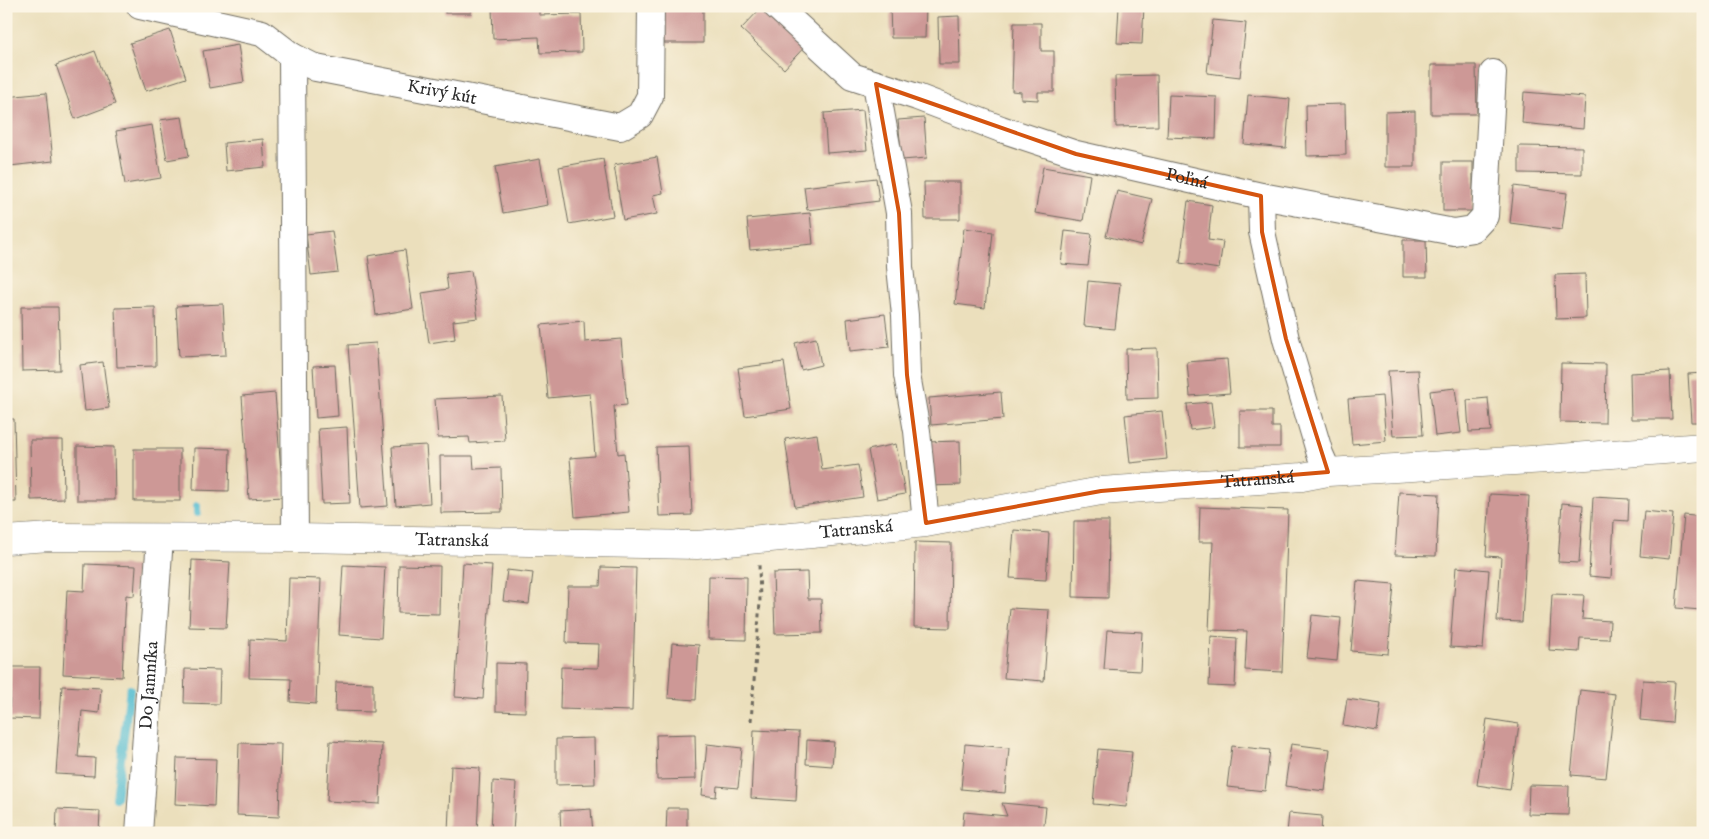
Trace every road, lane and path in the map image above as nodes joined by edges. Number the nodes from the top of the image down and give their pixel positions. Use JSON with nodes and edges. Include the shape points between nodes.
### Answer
{"nodes":[{"id":1,"x":651,"y":6,"type":"edge"},
{"id":2,"x":776,"y":6,"type":"edge"},
{"id":3,"x":141,"y":7,"type":"edge"},
{"id":4,"x":292,"y":56,"type":"junction"},
{"id":5,"x":1493,"y":73,"type":"dead end"},
{"id":6,"x":876,"y":84,"type":"junction"},
{"id":7,"x":1260,"y":196,"type":"junction"},
{"id":8,"x":1703,"y":447,"type":"edge"},
{"id":9,"x":1328,"y":472,"type":"junction"},
{"id":10,"x":926,"y":523,"type":"junction"},
{"id":11,"x":160,"y":538,"type":"junction"},
{"id":12,"x":295,"y":538,"type":"junction"},
{"id":13,"x":761,"y":539,"type":"junction"},
{"id":14,"x":6,"y":540,"type":"edge"},
{"id":15,"x":751,"y":721,"type":"dead end"},
{"id":16,"x":139,"y":833,"type":"edge"}],
"edges":[{"from":1,"to":4,"type":"street","name":"Krivý kút","via":[[650,96],[640,115],[620,127],[316,68]]},
{"from":2,"to":6,"type":"street","name":"Poľná","via":[[852,76]]},
{"from":3,"to":4,"type":"street","name":"Krivý kút","via":[[262,33]]},
{"from":4,"to":12,"type":"street"},
{"from":5,"to":7,"type":"street","name":"Poľná","via":[[1485,216],[1473,230],[1454,232]]},
{"from":6,"to":7,"type":"street","name":"Poľná","via":[[1076,154]]},
{"from":6,"to":10,"type":"street","via":[[899,213],[907,376],[917,431]]},
{"from":7,"to":9,"type":"street","via":[[1262,232],[1286,339]]},
{"from":8,"to":9,"type":"street","name":"Tatranská","via":[[1547,460]]},
{"from":9,"to":10,"type":"street","name":"Tatranská","via":[[1302,477],[1101,492]]},
{"from":10,"to":13,"type":"street","name":"Tatranská"},
{"from":11,"to":12,"type":"street","name":"Tatranská"},
{"from":11,"to":14,"type":"street","name":"Tatranská"},
{"from":11,"to":16,"type":"street","name":"Do Jamníka"},
{"from":12,"to":13,"type":"street","name":"Tatranská","via":[[697,545]]},
{"from":13,"to":15,"type":"path"}]}
